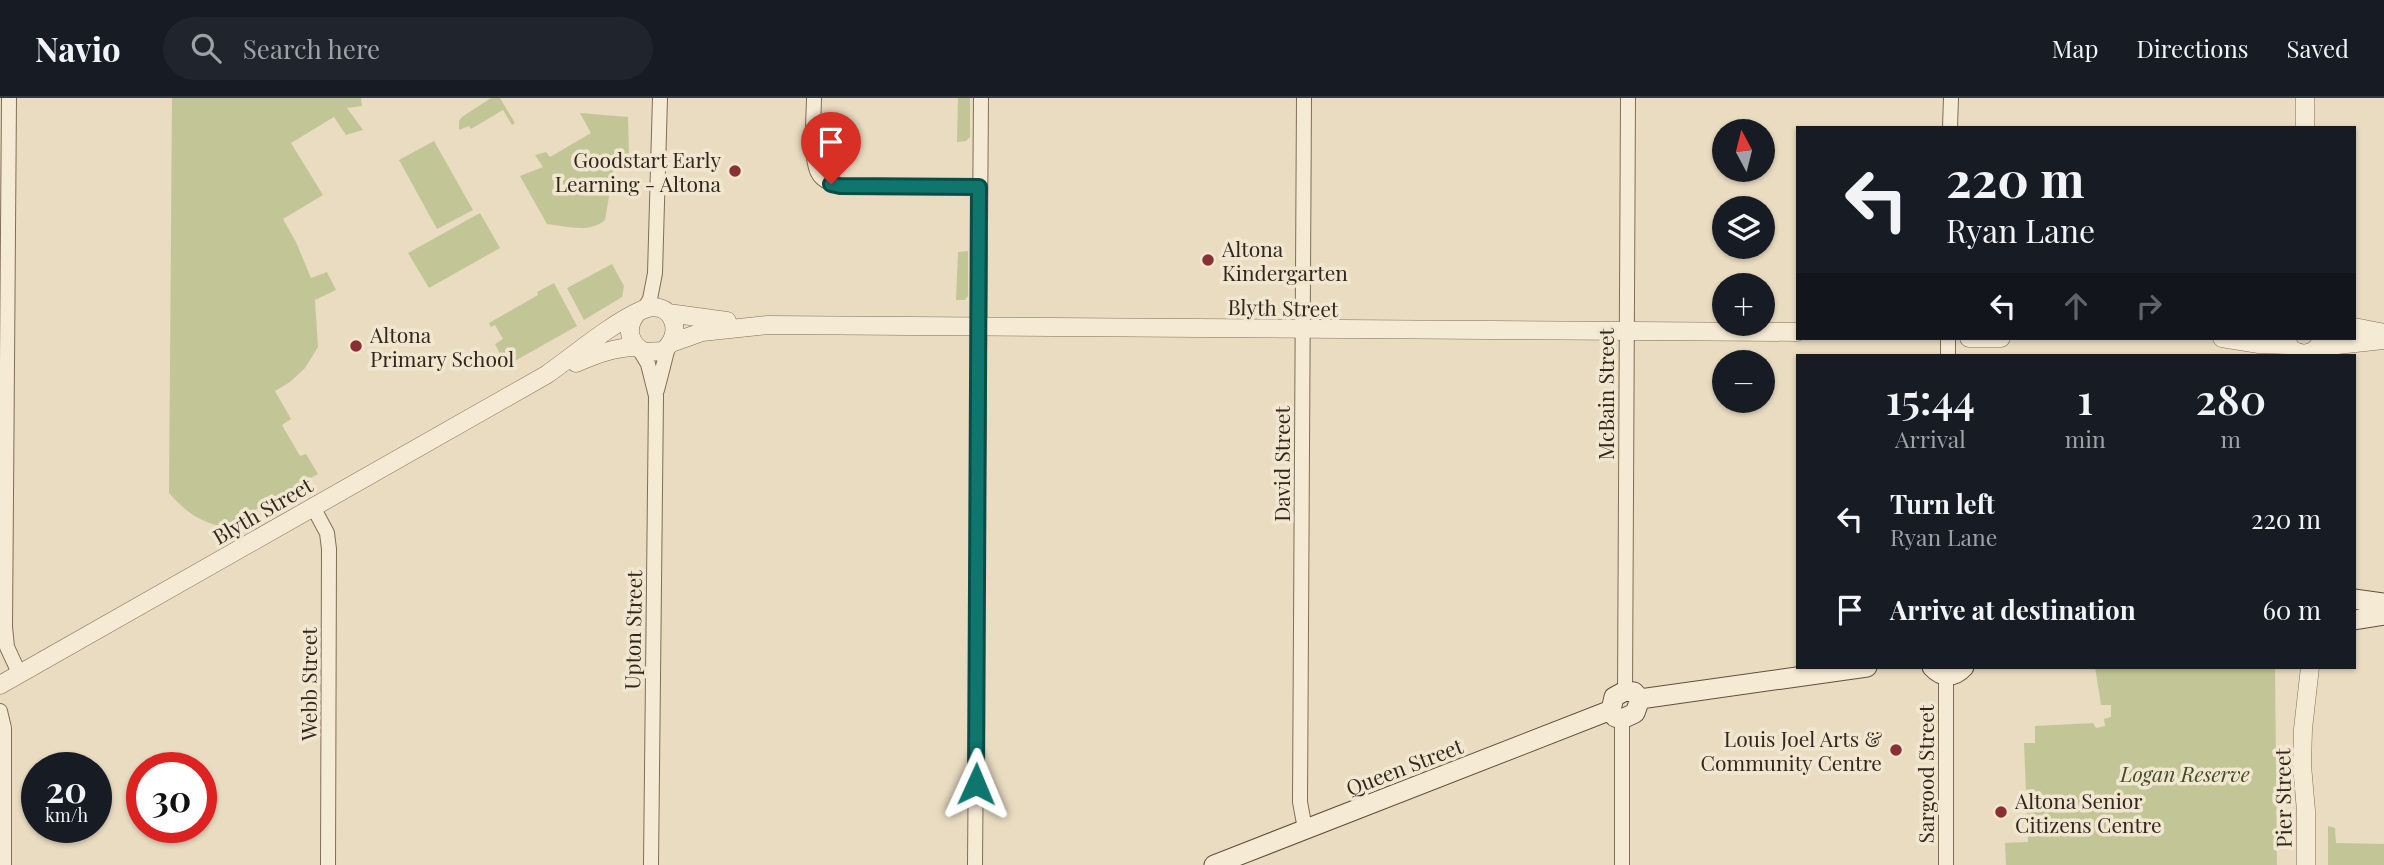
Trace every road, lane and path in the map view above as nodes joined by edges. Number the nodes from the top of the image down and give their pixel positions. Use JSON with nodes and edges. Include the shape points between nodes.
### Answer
{"nodes":[{"id":1,"x":9,"y":98,"type":"edge"},
{"id":2,"x":660,"y":98,"type":"edge"},
{"id":3,"x":814,"y":98,"type":"edge"},
{"id":4,"x":981,"y":98,"type":"edge"},
{"id":5,"x":1304,"y":98,"type":"edge"},
{"id":6,"x":1628,"y":98,"type":"edge"},
{"id":7,"x":1951,"y":98,"type":"edge"},
{"id":8,"x":2305,"y":98,"type":"edge"},
{"id":9,"x":1950,"y":126,"type":"edge"},
{"id":10,"x":2305,"y":126,"type":"edge"},
{"id":11,"x":979,"y":187,"type":"junction"},
{"id":12,"x":655,"y":272,"type":"junction"},
{"id":13,"x":641,"y":311,"type":"junction"},
{"id":14,"x":666,"y":312,"type":"junction"},
{"id":15,"x":768,"y":325,"type":"junction"},
{"id":16,"x":979,"y":326,"type":"junction"},
{"id":17,"x":2356,"y":327,"type":"edge"},
{"id":18,"x":1303,"y":330,"type":"junction"},
{"id":19,"x":1626,"y":331,"type":"junction"},
{"id":20,"x":1796,"y":332,"type":"edge"},
{"id":21,"x":2384,"y":333,"type":"edge"},
{"id":22,"x":2234,"y":340,"type":"edge"},
{"id":23,"x":2384,"y":340,"type":"edge"},
{"id":24,"x":2286,"y":342,"type":"edge"},
{"id":25,"x":2320,"y":342,"type":"edge"},
{"id":26,"x":670,"y":345,"type":"junction"},
{"id":27,"x":638,"y":348,"type":"junction"},
{"id":28,"x":546,"y":375,"type":"junction"},
{"id":29,"x":656,"y":396,"type":"junction"},
{"id":30,"x":313,"y":507,"type":"junction"},
{"id":31,"x":2356,"y":599,"type":"edge"},
{"id":32,"x":2384,"y":603,"type":"edge"},
{"id":33,"x":2384,"y":615,"type":"edge"},
{"id":34,"x":2356,"y":620,"type":"edge"},
{"id":35,"x":1850,"y":669,"type":"edge"},
{"id":36,"x":2299,"y":669,"type":"edge"},
{"id":37,"x":2310,"y":669,"type":"edge"},
{"id":38,"x":1947,"y":673,"type":"edge"},
{"id":39,"x":20,"y":675,"type":"junction"},
{"id":40,"x":0,"y":685,"type":"edge"},
{"id":41,"x":1632,"y":695,"type":"junction"},
{"id":42,"x":0,"y":711,"type":"edge"},
{"id":43,"x":1616,"y":715,"type":"junction"},
{"id":44,"x":2303,"y":729,"type":"junction"},
{"id":45,"x":1305,"y":829,"type":"junction"},
{"id":46,"x":4,"y":865,"type":"edge"},
{"id":47,"x":328,"y":865,"type":"edge"},
{"id":48,"x":651,"y":865,"type":"edge"},
{"id":49,"x":975,"y":865,"type":"edge"},
{"id":50,"x":1214,"y":865,"type":"edge"},
{"id":51,"x":1622,"y":865,"type":"edge"},
{"id":52,"x":1945,"y":865,"type":"edge"},
{"id":53,"x":2306,"y":865,"type":"edge"}],
"edges":[{"from":1,"to":39,"type":"street","via":[[5,627],[7,647]]},
{"from":2,"to":12,"type":"street"},
{"from":3,"to":11,"type":"street","via":[[815,164],[821,178],[831,184]]},
{"from":4,"to":11,"type":"street"},
{"from":5,"to":18,"type":"street","name":"David Street"},
{"from":6,"to":19,"type":"street","name":"McBain Street"},
{"from":7,"to":9,"type":"street"},
{"from":8,"to":10,"type":"street"},
{"from":11,"to":16,"type":"street"},
{"from":12,"to":13,"type":"street","via":[[650,299]]},
{"from":12,"to":14,"type":"street"},
{"from":13,"to":14,"type":"street","via":[[654,307]]},
{"from":13,"to":27,"type":"street","via":[[633,317],[629,330]]},
{"from":13,"to":28,"type":"street","name":"Blyth Street"},
{"from":14,"to":15,"type":"street","name":"Blyth Street"},
{"from":14,"to":26,"type":"street","via":[[676,331]]},
{"from":15,"to":16,"type":"street","name":"Blyth Street"},
{"from":15,"to":26,"type":"street","name":"Blyth Street","via":[[702,332]]},
{"from":16,"to":18,"type":"street","name":"Blyth Street"},
{"from":16,"to":49,"type":"street"},
{"from":17,"to":21,"type":"street"},
{"from":18,"to":19,"type":"street","name":"Blyth Street"},
{"from":18,"to":45,"type":"street","name":"David Street","via":[[1300,802]]},
{"from":19,"to":20,"type":"street","name":"Blyth Street"},
{"from":19,"to":41,"type":"street","name":"McBain Street"},
{"from":22,"to":24,"type":"street"},
{"from":23,"to":25,"type":"street"},
{"from":24,"to":25,"type":"street","via":[[2300,354],[2311,353]]},
{"from":26,"to":27,"type":"street","via":[[657,353]]},
{"from":26,"to":29,"type":"street","name":"Upton Street"},
{"from":27,"to":28,"type":"street","name":"Blyth Street","via":[[603,353]]},
{"from":27,"to":29,"type":"street","name":"Upton Street"},
{"from":28,"to":30,"type":"street","name":"Blyth Street"},
{"from":29,"to":48,"type":"street","name":"Upton Street"},
{"from":30,"to":39,"type":"street","name":"Blyth Street"},
{"from":30,"to":47,"type":"street","name":"Webb Street","via":[[330,549]]},
{"from":31,"to":32,"type":"main road"},
{"from":33,"to":34,"type":"main road"},
{"from":35,"to":41,"type":"main road"},
{"from":36,"to":44,"type":"street","name":"Pier Street"},
{"from":37,"to":44,"type":"street","name":"Pier Street"},
{"from":38,"to":52,"type":"street","name":"Sargood Street"},
{"from":39,"to":40,"type":"street","name":"Blyth Street"},
{"from":41,"to":43,"type":"main road","via":[[1614,697]]},
{"from":42,"to":46,"type":"street","via":[[4,728]]},
{"from":43,"to":45,"type":"main road","name":"Queen Street"},
{"from":43,"to":51,"type":"street"},
{"from":44,"to":53,"type":"street","name":"Pier Street"},
{"from":45,"to":50,"type":"main road","name":"Queen Street"}]}
